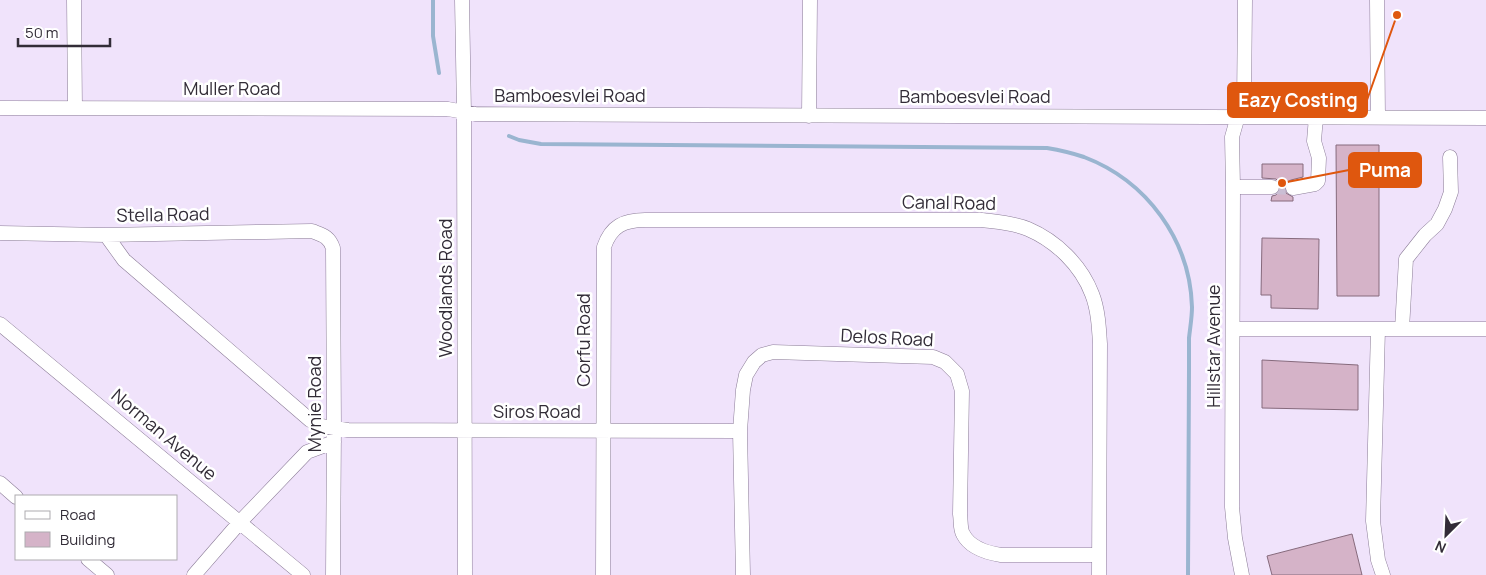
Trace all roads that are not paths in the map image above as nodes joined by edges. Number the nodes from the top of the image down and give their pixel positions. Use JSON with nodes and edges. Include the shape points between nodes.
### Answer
{"nodes":[{"id":1,"x":74,"y":0,"type":"edge"},
{"id":2,"x":462,"y":0,"type":"edge"},
{"id":3,"x":810,"y":0,"type":"edge"},
{"id":4,"x":1245,"y":0,"type":"edge"},
{"id":5,"x":1377,"y":0,"type":"edge"},
{"id":6,"x":0,"y":108,"type":"edge"},
{"id":7,"x":75,"y":108,"type":"junction"},
{"id":8,"x":464,"y":112,"type":"junction"},
{"id":9,"x":809,"y":116,"type":"junction"},
{"id":10,"x":1238,"y":116,"type":"junction"},
{"id":11,"x":1316,"y":118,"type":"junction"},
{"id":12,"x":1378,"y":118,"type":"junction"},
{"id":13,"x":1486,"y":118,"type":"edge"},
{"id":14,"x":1450,"y":157,"type":"dead end"},
{"id":15,"x":1233,"y":187,"type":"junction"},
{"id":16,"x":1272,"y":187,"type":"tunnel mouth"},
{"id":17,"x":1293,"y":188,"type":"tunnel mouth"},
{"id":18,"x":615,"y":229,"type":"joint"},
{"id":19,"x":0,"y":234,"type":"edge"},
{"id":20,"x":106,"y":235,"type":"junction"},
{"id":21,"x":326,"y":236,"type":"joint"},
{"id":22,"x":0,"y":324,"type":"edge"},
{"id":23,"x":1233,"y":329,"type":"junction"},
{"id":24,"x":1378,"y":329,"type":"junction"},
{"id":25,"x":1402,"y":329,"type":"junction"},
{"id":26,"x":1486,"y":329,"type":"edge"},
{"id":27,"x":465,"y":430,"type":"junction"},
{"id":28,"x":603,"y":430,"type":"junction"},
{"id":29,"x":740,"y":431,"type":"junction"},
{"id":30,"x":334,"y":435,"type":"junction"},
{"id":31,"x":0,"y":482,"type":"edge"},
{"id":32,"x":15,"y":495,"type":"edge"},
{"id":33,"x":240,"y":522,"type":"junction"},
{"id":34,"x":1099,"y":555,"type":"junction"},
{"id":35,"x":89,"y":560,"type":"edge"},
{"id":36,"x":107,"y":575,"type":"edge"},
{"id":37,"x":194,"y":575,"type":"edge"},
{"id":38,"x":303,"y":575,"type":"edge"},
{"id":39,"x":333,"y":575,"type":"edge"},
{"id":40,"x":466,"y":575,"type":"edge"},
{"id":41,"x":603,"y":575,"type":"edge"},
{"id":42,"x":743,"y":575,"type":"edge"},
{"id":43,"x":1099,"y":575,"type":"edge"},
{"id":44,"x":1242,"y":575,"type":"edge"},
{"id":45,"x":1383,"y":575,"type":"edge"}],
"edges":[{"from":1,"to":7,"type":"street"},
{"from":2,"to":8,"type":"street","name":"Woodlands Road"},
{"from":3,"to":9,"type":"street"},
{"from":4,"to":10,"type":"street","name":"Hillstar Avenue","via":[[1244,105]]},
{"from":5,"to":12,"type":"street"},
{"from":6,"to":7,"type":"street","name":"Muller Road"},
{"from":7,"to":8,"type":"street","name":"Muller Road","via":[[448,109]]},
{"from":8,"to":9,"type":"street","name":"Bamboesvlei Road"},
{"from":8,"to":27,"type":"street","name":"Woodlands Road"},
{"from":9,"to":10,"type":"street","name":"Bamboesvlei Road"},
{"from":10,"to":11,"type":"street","name":"Bamboesvlei Road"},
{"from":10,"to":15,"type":"street","name":"Hillstar Avenue","via":[[1232,137]]},
{"from":11,"to":12,"type":"street","name":"Bamboesvlei Road"},
{"from":11,"to":17,"type":"street","via":[[1314,140],[1319,158],[1318,181]]},
{"from":12,"to":13,"type":"street","name":"Bamboesvlei Road"},
{"from":14,"to":25,"type":"street","via":[[1451,192],[1445,209],[1438,224],[1406,259]]},
{"from":15,"to":16,"type":"street"},
{"from":15,"to":23,"type":"street","name":"Hillstar Avenue"},
{"from":18,"to":28,"type":"street","name":"Corfu Road","via":[[606,240],[603,257]]},
{"from":18,"to":34,"type":"street","name":"Canal Road","via":[[632,220],[982,220],[1027,229],[1049,241],[1072,261],[1083,276],[1097,315],[1100,344]]},
{"from":19,"to":20,"type":"street","name":"Stella Road"},
{"from":20,"to":21,"type":"street","name":"Stella Road","via":[[312,231]]},
{"from":20,"to":30,"type":"street","via":[[124,260],[310,420]]},
{"from":21,"to":30,"type":"street","name":"Mynie Road","via":[[333,248]]},
{"from":22,"to":33,"type":"street","name":"Norman Avenue"},
{"from":23,"to":24,"type":"street"},
{"from":23,"to":44,"type":"street","name":"Hillstar Avenue","via":[[1232,507]]},
{"from":24,"to":25,"type":"street"},
{"from":24,"to":45,"type":"street","via":[[1373,521]]},
{"from":25,"to":26,"type":"street"},
{"from":27,"to":28,"type":"street","name":"Siros Road"},
{"from":27,"to":30,"type":"street","name":"Siros Road","via":[[348,430]]},
{"from":27,"to":40,"type":"street","name":"Woodlands Road"},
{"from":28,"to":29,"type":"street","name":"Siros Road"},
{"from":28,"to":41,"type":"street","name":"Corfu Road"},
{"from":29,"to":34,"type":"street","name":"Delos Road","via":[[746,375],[762,355],[773,352],[933,356],[946,362],[957,374],[962,391],[960,514],[962,533],[968,541],[988,553],[1001,555]]},
{"from":29,"to":42,"type":"street","name":"Delos Road"},
{"from":30,"to":33,"type":"street","via":[[307,452]]},
{"from":30,"to":39,"type":"street","name":"Mynie Road"},
{"from":31,"to":32,"type":"street"},
{"from":33,"to":37,"type":"street"},
{"from":33,"to":38,"type":"street","name":"Norman Avenue"},
{"from":34,"to":43,"type":"street","name":"Canal Road"},
{"from":35,"to":36,"type":"street"}]}
